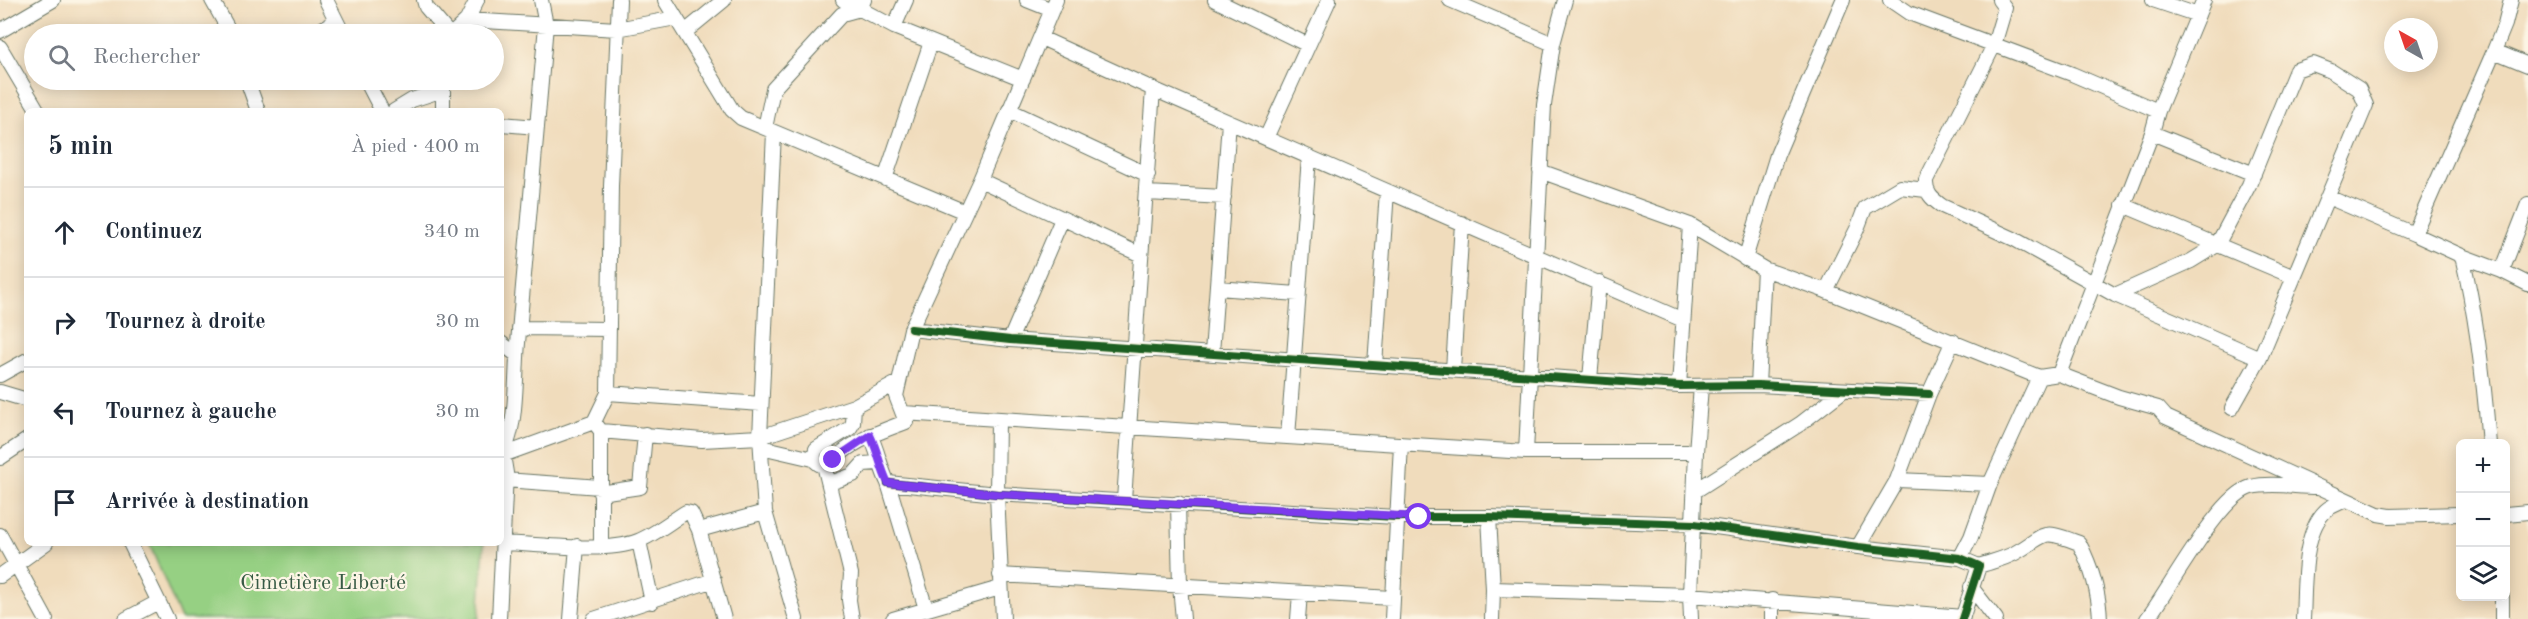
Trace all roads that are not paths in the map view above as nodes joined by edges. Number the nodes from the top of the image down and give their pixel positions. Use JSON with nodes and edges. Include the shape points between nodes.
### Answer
{"nodes":[{"id":1,"x":53,"y":0,"type":"edge"},
{"id":2,"x":212,"y":0,"type":"edge"},
{"id":3,"x":326,"y":0,"type":"edge"},
{"id":4,"x":424,"y":0,"type":"edge"},
{"id":5,"x":477,"y":0,"type":"edge"},
{"id":6,"x":541,"y":0,"type":"edge"},
{"id":7,"x":619,"y":0,"type":"edge"},
{"id":8,"x":665,"y":0,"type":"edge"},
{"id":9,"x":724,"y":0,"type":"edge"},
{"id":10,"x":843,"y":0,"type":"edge"},
{"id":11,"x":906,"y":0,"type":"edge"},
{"id":12,"x":1027,"y":0,"type":"edge"},
{"id":13,"x":1215,"y":0,"type":"edge"},
{"id":14,"x":1329,"y":0,"type":"edge"},
{"id":15,"x":1450,"y":0,"type":"edge"},
{"id":16,"x":1565,"y":0,"type":"edge"},
{"id":17,"x":1844,"y":0,"type":"edge"},
{"id":18,"x":1890,"y":0,"type":"edge"},
{"id":19,"x":1999,"y":0,"type":"edge"},
{"id":20,"x":2153,"y":0,"type":"edge"},
{"id":21,"x":2204,"y":0,"type":"edge"},
{"id":22,"x":2511,"y":0,"type":"edge"},
{"id":23,"x":862,"y":5,"type":"edge"},
{"id":24,"x":1054,"y":5,"type":"edge"},
{"id":25,"x":2198,"y":15,"type":"junction"},
{"id":26,"x":676,"y":18,"type":"junction"},
{"id":27,"x":467,"y":20,"type":"junction"},
{"id":28,"x":336,"y":21,"type":"junction"},
{"id":29,"x":225,"y":24,"type":"edge"},
{"id":30,"x":331,"y":24,"type":"edge"},
{"id":31,"x":338,"y":24,"type":"edge"},
{"id":32,"x":442,"y":24,"type":"edge"},
{"id":33,"x":462,"y":24,"type":"edge"},
{"id":34,"x":546,"y":25,"type":"junction"},
{"id":35,"x":894,"y":27,"type":"junction"},
{"id":36,"x":617,"y":29,"type":"junction"},
{"id":37,"x":0,"y":31,"type":"edge"},
{"id":38,"x":685,"y":32,"type":"junction"},
{"id":39,"x":1041,"y":38,"type":"junction"},
{"id":40,"x":930,"y":42,"type":"junction"},
{"id":41,"x":1553,"y":44,"type":"junction"},
{"id":42,"x":1308,"y":45,"type":"junction"},
{"id":43,"x":1994,"y":45,"type":"junction"},
{"id":44,"x":0,"y":47,"type":"edge"},
{"id":45,"x":2494,"y":51,"type":"junction"},
{"id":46,"x":2528,"y":66,"type":"edge"},
{"id":47,"x":1023,"y":79,"type":"junction"},
{"id":48,"x":24,"y":87,"type":"edge"},
{"id":49,"x":1153,"y":89,"type":"junction"},
{"id":50,"x":26,"y":90,"type":"edge"},
{"id":51,"x":251,"y":90,"type":"edge"},
{"id":52,"x":371,"y":90,"type":"edge"},
{"id":53,"x":433,"y":90,"type":"edge"},
{"id":54,"x":444,"y":90,"type":"edge"},
{"id":55,"x":36,"y":108,"type":"edge"},
{"id":56,"x":257,"y":108,"type":"edge"},
{"id":57,"x":380,"y":108,"type":"edge"},
{"id":58,"x":399,"y":108,"type":"edge"},
{"id":59,"x":443,"y":108,"type":"edge"},
{"id":60,"x":1010,"y":110,"type":"junction"},
{"id":61,"x":2158,"y":111,"type":"junction"},
{"id":62,"x":1229,"y":122,"type":"junction"},
{"id":63,"x":504,"y":124,"type":"edge"},
{"id":64,"x":537,"y":127,"type":"junction"},
{"id":65,"x":769,"y":130,"type":"junction"},
{"id":66,"x":2152,"y":133,"type":"junction"},
{"id":67,"x":1266,"y":138,"type":"junction"},
{"id":68,"x":1308,"y":157,"type":"junction"},
{"id":69,"x":1540,"y":171,"type":"junction"},
{"id":70,"x":2254,"y":174,"type":"junction"},
{"id":71,"x":1148,"y":175,"type":"junction"},
{"id":72,"x":885,"y":179,"type":"junction"},
{"id":73,"x":980,"y":180,"type":"junction"},
{"id":74,"x":1926,"y":190,"type":"junction"},
{"id":75,"x":1387,"y":191,"type":"junction"},
{"id":76,"x":1147,"y":193,"type":"junction"},
{"id":77,"x":1224,"y":197,"type":"junction"},
{"id":78,"x":2328,"y":197,"type":"junction"},
{"id":79,"x":2528,"y":204,"type":"edge"},
{"id":80,"x":2123,"y":205,"type":"junction"},
{"id":81,"x":965,"y":212,"type":"junction"},
{"id":82,"x":1062,"y":219,"type":"junction"},
{"id":83,"x":1462,"y":223,"type":"junction"},
{"id":84,"x":1690,"y":225,"type":"junction"},
{"id":85,"x":2414,"y":234,"type":"junction"},
{"id":86,"x":2217,"y":245,"type":"junction"},
{"id":87,"x":1141,"y":255,"type":"junction"},
{"id":88,"x":1538,"y":256,"type":"junction"},
{"id":89,"x":2462,"y":256,"type":"junction"},
{"id":90,"x":1745,"y":259,"type":"junction"},
{"id":91,"x":1764,"y":269,"type":"junction"},
{"id":92,"x":2502,"y":271,"type":"junction"},
{"id":93,"x":2294,"y":277,"type":"junction"},
{"id":94,"x":1599,"y":282,"type":"junction"},
{"id":95,"x":2093,"y":283,"type":"junction"},
{"id":96,"x":2528,"y":284,"type":"edge"},
{"id":97,"x":1217,"y":288,"type":"junction"},
{"id":98,"x":1826,"y":291,"type":"junction"},
{"id":99,"x":1298,"y":294,"type":"junction"},
{"id":100,"x":2115,"y":295,"type":"junction"},
{"id":101,"x":1683,"y":320,"type":"junction"},
{"id":102,"x":519,"y":328,"type":"junction"},
{"id":103,"x":609,"y":329,"type":"junction"},
{"id":104,"x":911,"y":329,"type":"junction"},
{"id":105,"x":1010,"y":340,"type":"junction"},
{"id":106,"x":1953,"y":341,"type":"junction"},
{"id":107,"x":504,"y":345,"type":"edge"},
{"id":108,"x":1135,"y":348,"type":"junction"},
{"id":109,"x":1212,"y":354,"type":"junction"},
{"id":110,"x":517,"y":355,"type":"junction"},
{"id":111,"x":2260,"y":358,"type":"junction"},
{"id":112,"x":1293,"y":359,"type":"junction"},
{"id":113,"x":24,"y":362,"type":"edge"},
{"id":114,"x":1375,"y":365,"type":"junction"},
{"id":115,"x":1453,"y":370,"type":"junction"},
{"id":116,"x":2059,"y":374,"type":"junction"},
{"id":117,"x":0,"y":375,"type":"edge"},
{"id":118,"x":1531,"y":375,"type":"junction"},
{"id":119,"x":2039,"y":377,"type":"junction"},
{"id":120,"x":1590,"y":380,"type":"junction"},
{"id":121,"x":899,"y":382,"type":"junction"},
{"id":122,"x":1678,"y":386,"type":"junction"},
{"id":123,"x":1701,"y":386,"type":"junction"},
{"id":124,"x":1758,"y":386,"type":"junction"},
{"id":125,"x":1844,"y":390,"type":"junction"},
{"id":126,"x":0,"y":392,"type":"edge"},
{"id":127,"x":608,"y":393,"type":"junction"},
{"id":128,"x":1929,"y":394,"type":"junction"},
{"id":129,"x":24,"y":399,"type":"edge"},
{"id":130,"x":761,"y":404,"type":"junction"},
{"id":131,"x":854,"y":406,"type":"junction"},
{"id":132,"x":2232,"y":408,"type":"dead end"},
{"id":133,"x":903,"y":413,"type":"junction"},
{"id":134,"x":998,"y":420,"type":"junction"},
{"id":135,"x":597,"y":427,"type":"junction"},
{"id":136,"x":1129,"y":428,"type":"junction"},
{"id":137,"x":645,"y":434,"type":"junction"},
{"id":138,"x":870,"y":435,"type":"junction"},
{"id":139,"x":1288,"y":437,"type":"junction"},
{"id":140,"x":2489,"y":439,"type":"edge"},
{"id":141,"x":24,"y":442,"type":"edge"},
{"id":142,"x":760,"y":442,"type":"junction"},
{"id":143,"x":1401,"y":444,"type":"junction"},
{"id":144,"x":504,"y":447,"type":"edge"},
{"id":145,"x":1526,"y":452,"type":"junction"},
{"id":146,"x":1696,"y":452,"type":"junction"},
{"id":147,"x":504,"y":454,"type":"edge"},
{"id":148,"x":0,"y":458,"type":"edge"},
{"id":149,"x":813,"y":459,"type":"junction"},
{"id":150,"x":878,"y":463,"type":"junction"},
{"id":151,"x":825,"y":469,"type":"junction"},
{"id":152,"x":504,"y":472,"type":"edge"},
{"id":153,"x":505,"y":480,"type":"junction"},
{"id":154,"x":1897,"y":480,"type":"junction"},
{"id":155,"x":830,"y":483,"type":"junction"},
{"id":156,"x":888,"y":483,"type":"junction"},
{"id":157,"x":1990,"y":484,"type":"junction"},
{"id":158,"x":2322,"y":488,"type":"junction"},
{"id":159,"x":600,"y":490,"type":"junction"},
{"id":160,"x":1695,"y":491,"type":"junction"},
{"id":161,"x":997,"y":494,"type":"junction"},
{"id":162,"x":2346,"y":500,"type":"junction"},
{"id":163,"x":504,"y":501,"type":"edge"},
{"id":164,"x":1124,"y":501,"type":"junction"},
{"id":165,"x":1178,"y":503,"type":"junction"},
{"id":166,"x":765,"y":512,"type":"junction"},
{"id":167,"x":2528,"y":512,"type":"edge"},
{"id":168,"x":2456,"y":514,"type":"edge"},
{"id":169,"x":2510,"y":514,"type":"edge"},
{"id":170,"x":1396,"y":517,"type":"junction"},
{"id":171,"x":1489,"y":517,"type":"junction"},
{"id":172,"x":1694,"y":524,"type":"junction"},
{"id":173,"x":699,"y":530,"type":"junction"},
{"id":174,"x":0,"y":535,"type":"edge"},
{"id":175,"x":639,"y":541,"type":"junction"},
{"id":176,"x":504,"y":543,"type":"edge"},
{"id":177,"x":42,"y":546,"type":"edge"},
{"id":178,"x":131,"y":546,"type":"edge"},
{"id":179,"x":502,"y":546,"type":"edge"},
{"id":180,"x":577,"y":546,"type":"junction"},
{"id":181,"x":601,"y":546,"type":"junction"},
{"id":182,"x":1858,"y":547,"type":"junction"},
{"id":183,"x":1960,"y":558,"type":"junction"},
{"id":184,"x":16,"y":564,"type":"junction"},
{"id":185,"x":1979,"y":566,"type":"junction"},
{"id":186,"x":0,"y":576,"type":"edge"},
{"id":187,"x":714,"y":580,"type":"junction"},
{"id":188,"x":1000,"y":582,"type":"junction"},
{"id":189,"x":1179,"y":586,"type":"junction"},
{"id":190,"x":1971,"y":587,"type":"junction"},
{"id":191,"x":1493,"y":589,"type":"junction"},
{"id":192,"x":1300,"y":593,"type":"junction"},
{"id":193,"x":1690,"y":595,"type":"junction"},
{"id":194,"x":1392,"y":598,"type":"junction"},
{"id":195,"x":1772,"y":600,"type":"junction"},
{"id":196,"x":2502,"y":601,"type":"edge"},
{"id":197,"x":158,"y":602,"type":"junction"},
{"id":198,"x":652,"y":602,"type":"junction"},
{"id":199,"x":926,"y":609,"type":"junction"},
{"id":200,"x":1963,"y":618,"type":"edge"},
{"id":201,"x":46,"y":619,"type":"edge"},
{"id":202,"x":126,"y":619,"type":"edge"},
{"id":203,"x":167,"y":619,"type":"edge"},
{"id":204,"x":499,"y":619,"type":"edge"},
{"id":205,"x":571,"y":619,"type":"edge"},
{"id":206,"x":594,"y":619,"type":"edge"},
{"id":207,"x":724,"y":619,"type":"edge"},
{"id":208,"x":796,"y":619,"type":"edge"},
{"id":209,"x":852,"y":619,"type":"edge"},
{"id":210,"x":892,"y":619,"type":"edge"},
{"id":211,"x":1003,"y":619,"type":"edge"},
{"id":212,"x":1183,"y":619,"type":"edge"},
{"id":213,"x":1298,"y":619,"type":"edge"},
{"id":214,"x":1392,"y":619,"type":"edge"},
{"id":215,"x":1492,"y":619,"type":"edge"},
{"id":216,"x":1691,"y":619,"type":"edge"},
{"id":217,"x":1772,"y":619,"type":"edge"},
{"id":218,"x":1996,"y":619,"type":"edge"},
{"id":219,"x":2100,"y":619,"type":"edge"},
{"id":220,"x":2147,"y":619,"type":"edge"},
{"id":221,"x":2304,"y":619,"type":"edge"},
{"id":222,"x":2502,"y":619,"type":"edge"}],
"edges":[{"from":1,"to":37,"type":"street"},
{"from":2,"to":29,"type":"street"},
{"from":3,"to":28,"type":"street"},
{"from":4,"to":32,"type":"street"},
{"from":5,"to":27,"type":"street"},
{"from":6,"to":34,"type":"street"},
{"from":7,"to":36,"type":"street"},
{"from":8,"to":26,"type":"street"},
{"from":9,"to":38,"type":"street"},
{"from":10,"to":23,"type":"street"},
{"from":11,"to":35,"type":"street"},
{"from":12,"to":24,"type":"street"},
{"from":13,"to":42,"type":"street"},
{"from":14,"to":42,"type":"street"},
{"from":15,"to":41,"type":"street"},
{"from":16,"to":41,"type":"street"},
{"from":17,"to":90,"type":"street","via":[[1777,155]]},
{"from":18,"to":43,"type":"street","via":[[1909,13]]},
{"from":19,"to":43,"type":"street","via":[[2005,8]]},
{"from":20,"to":25,"type":"street"},
{"from":21,"to":25,"type":"street"},
{"from":22,"to":45,"type":"street"},
{"from":23,"to":35,"type":"street"},
{"from":23,"to":65,"type":"street","via":[[842,14],[773,88]]},
{"from":24,"to":39,"type":"street"},
{"from":25,"to":61,"type":"street"},
{"from":26,"to":36,"type":"street"},
{"from":26,"to":38,"type":"street"},
{"from":27,"to":33,"type":"street"},
{"from":27,"to":34,"type":"street"},
{"from":28,"to":30,"type":"street"},
{"from":28,"to":31,"type":"street"},
{"from":34,"to":36,"type":"street"},
{"from":34,"to":64,"type":"street"},
{"from":35,"to":40,"type":"street"},
{"from":36,"to":103,"type":"street"},
{"from":38,"to":65,"type":"street","via":[[732,110]]},
{"from":39,"to":47,"type":"street"},
{"from":39,"to":49,"type":"street"},
{"from":40,"to":47,"type":"street"},
{"from":40,"to":72,"type":"street"},
{"from":41,"to":69,"type":"street"},
{"from":42,"to":67,"type":"street"},
{"from":43,"to":61,"type":"street"},
{"from":43,"to":74,"type":"street","via":[[1926,180]]},
{"from":44,"to":48,"type":"street"},
{"from":45,"to":46,"type":"street"},
{"from":45,"to":85,"type":"street"},
{"from":47,"to":60,"type":"street"},
{"from":49,"to":62,"type":"street"},
{"from":49,"to":71,"type":"street"},
{"from":50,"to":55,"type":"street"},
{"from":51,"to":56,"type":"street"},
{"from":52,"to":57,"type":"street"},
{"from":53,"to":58,"type":"street"},
{"from":54,"to":59,"type":"street"},
{"from":60,"to":71,"type":"street"},
{"from":60,"to":73,"type":"street"},
{"from":61,"to":66,"type":"street"},
{"from":62,"to":67,"type":"street"},
{"from":62,"to":77,"type":"street"},
{"from":63,"to":64,"type":"street"},
{"from":64,"to":102,"type":"street"},
{"from":65,"to":72,"type":"street"},
{"from":65,"to":130,"type":"street"},
{"from":66,"to":70,"type":"street"},
{"from":66,"to":80,"type":"street"},
{"from":67,"to":68,"type":"street"},
{"from":68,"to":75,"type":"street"},
{"from":68,"to":99,"type":"street"},
{"from":69,"to":84,"type":"street"},
{"from":69,"to":88,"type":"street"},
{"from":70,"to":78,"type":"street","via":[[2296,70],[2313,64],[2359,89],[2366,105]]},
{"from":70,"to":86,"type":"street"},
{"from":71,"to":76,"type":"street"},
{"from":72,"to":81,"type":"street"},
{"from":73,"to":81,"type":"street"},
{"from":73,"to":82,"type":"street"},
{"from":74,"to":95,"type":"street","via":[[1942,206],[2014,239]]},
{"from":74,"to":98,"type":"street","via":[[1900,187],[1865,208]]},
{"from":75,"to":83,"type":"street"},
{"from":75,"to":114,"type":"street"},
{"from":76,"to":77,"type":"street"},
{"from":76,"to":87,"type":"street"},
{"from":77,"to":97,"type":"street"},
{"from":78,"to":85,"type":"street"},
{"from":78,"to":93,"type":"street"},
{"from":79,"to":92,"type":"street"},
{"from":80,"to":86,"type":"street"},
{"from":80,"to":95,"type":"street"},
{"from":81,"to":104,"type":"street"},
{"from":82,"to":87,"type":"street"},
{"from":82,"to":105,"type":"street"},
{"from":83,"to":88,"type":"street"},
{"from":83,"to":115,"type":"street"},
{"from":84,"to":90,"type":"street"},
{"from":84,"to":101,"type":"street"},
{"from":85,"to":89,"type":"street"},
{"from":86,"to":93,"type":"street"},
{"from":86,"to":100,"type":"street"},
{"from":87,"to":108,"type":"street"},
{"from":88,"to":94,"type":"street"},
{"from":88,"to":118,"type":"street"},
{"from":89,"to":92,"type":"street"},
{"from":89,"to":140,"type":"street","via":[[2475,317]]},
{"from":90,"to":91,"type":"street"},
{"from":91,"to":98,"type":"street"},
{"from":91,"to":124,"type":"street"},
{"from":92,"to":96,"type":"street"},
{"from":93,"to":111,"type":"street"},
{"from":94,"to":101,"type":"street"},
{"from":94,"to":120,"type":"street"},
{"from":95,"to":100,"type":"street"},
{"from":95,"to":116,"type":"street"},
{"from":97,"to":99,"type":"street"},
{"from":97,"to":109,"type":"street"},
{"from":98,"to":106,"type":"street"},
{"from":99,"to":112,"type":"street"},
{"from":100,"to":111,"type":"street"},
{"from":101,"to":122,"type":"street"},
{"from":102,"to":103,"type":"street"},
{"from":102,"to":110,"type":"street"},
{"from":103,"to":127,"type":"street"},
{"from":104,"to":105,"type":"street"},
{"from":104,"to":121,"type":"street"},
{"from":105,"to":108,"type":"street"},
{"from":106,"to":119,"type":"street"},
{"from":106,"to":128,"type":"street"},
{"from":107,"to":110,"type":"street"},
{"from":108,"to":109,"type":"street"},
{"from":108,"to":136,"type":"street"},
{"from":109,"to":112,"type":"street"},
{"from":110,"to":144,"type":"street","via":[[516,398]]},
{"from":111,"to":132,"type":"street"},
{"from":112,"to":114,"type":"street"},
{"from":112,"to":139,"type":"street"},
{"from":113,"to":117,"type":"street"},
{"from":114,"to":115,"type":"street"},
{"from":115,"to":118,"type":"street"},
{"from":116,"to":119,"type":"street"},
{"from":116,"to":158,"type":"street","via":[[2158,408],[2166,417]]},
{"from":118,"to":120,"type":"street"},
{"from":118,"to":145,"type":"street"},
{"from":119,"to":157,"type":"street"},
{"from":120,"to":122,"type":"street"},
{"from":121,"to":131,"type":"street"},
{"from":121,"to":133,"type":"street","via":[[897,401]]},
{"from":122,"to":123,"type":"street"},
{"from":123,"to":124,"type":"street"},
{"from":123,"to":146,"type":"street"},
{"from":124,"to":125,"type":"street"},
{"from":125,"to":128,"type":"street"},
{"from":125,"to":160,"type":"street","via":[[1800,424]]},
{"from":126,"to":129,"type":"street"},
{"from":127,"to":130,"type":"street"},
{"from":127,"to":135,"type":"street"},
{"from":128,"to":154,"type":"street"},
{"from":130,"to":142,"type":"street"},
{"from":131,"to":142,"type":"street"},
{"from":131,"to":149,"type":"street","via":[[850,428],[816,449]]},
{"from":133,"to":134,"type":"street"},
{"from":133,"to":138,"type":"street","via":[[906,422]]},
{"from":134,"to":136,"type":"street"},
{"from":134,"to":161,"type":"street"},
{"from":135,"to":137,"type":"street"},
{"from":135,"to":147,"type":"street"},
{"from":135,"to":159,"type":"street"},
{"from":136,"to":139,"type":"street"},
{"from":136,"to":164,"type":"street"},
{"from":137,"to":142,"type":"street"},
{"from":137,"to":159,"type":"street","via":[[640,487]]},
{"from":138,"to":150,"type":"street"},
{"from":138,"to":151,"type":"street","via":[[843,451]]},
{"from":139,"to":143,"type":"street"},
{"from":141,"to":148,"type":"street"},
{"from":142,"to":149,"type":"street"},
{"from":142,"to":166,"type":"street"},
{"from":143,"to":145,"type":"street"},
{"from":143,"to":170,"type":"street"},
{"from":145,"to":146,"type":"street"},
{"from":146,"to":160,"type":"street"},
{"from":149,"to":151,"type":"street"},
{"from":150,"to":155,"type":"street","via":[[863,464],[853,475]]},
{"from":150,"to":156,"type":"street"},
{"from":151,"to":155,"type":"street"},
{"from":152,"to":153,"type":"street"},
{"from":153,"to":159,"type":"street"},
{"from":153,"to":163,"type":"street"},
{"from":154,"to":157,"type":"street"},
{"from":154,"to":182,"type":"street"},
{"from":155,"to":209,"type":"street","via":[[851,574]]},
{"from":156,"to":161,"type":"street"},
{"from":156,"to":199,"type":"street"},
{"from":157,"to":183,"type":"street"},
{"from":158,"to":162,"type":"street"},
{"from":158,"to":220,"type":"street","via":[[2262,486],[2235,495],[2216,515]]},
{"from":159,"to":181,"type":"street"},
{"from":160,"to":172,"type":"street"},
{"from":161,"to":164,"type":"street"},
{"from":161,"to":188,"type":"street"},
{"from":162,"to":168,"type":"street","via":[[2367,511],[2390,516]]},
{"from":162,"to":221,"type":"street","via":[[2328,509],[2316,524],[2309,546]]},
{"from":164,"to":165,"type":"street"},
{"from":165,"to":170,"type":"street"},
{"from":165,"to":189,"type":"street"},
{"from":166,"to":173,"type":"street"},
{"from":166,"to":208,"type":"street"},
{"from":167,"to":169,"type":"street"},
{"from":170,"to":171,"type":"street"},
{"from":170,"to":194,"type":"street"},
{"from":171,"to":172,"type":"street"},
{"from":171,"to":191,"type":"street"},
{"from":172,"to":182,"type":"street"},
{"from":172,"to":193,"type":"street"},
{"from":173,"to":175,"type":"street","via":[[695,517],[686,512]]},
{"from":173,"to":187,"type":"street"},
{"from":174,"to":184,"type":"street"},
{"from":175,"to":181,"type":"street"},
{"from":175,"to":198,"type":"street"},
{"from":176,"to":180,"type":"street"},
{"from":177,"to":184,"type":"street"},
{"from":178,"to":197,"type":"street"},
{"from":179,"to":204,"type":"street"},
{"from":180,"to":181,"type":"street"},
{"from":180,"to":205,"type":"street"},
{"from":182,"to":183,"type":"street"},
{"from":183,"to":185,"type":"street"},
{"from":184,"to":186,"type":"street"},
{"from":184,"to":201,"type":"street"},
{"from":185,"to":190,"type":"street"},
{"from":185,"to":219,"type":"street","via":[[2014,554],[2050,533],[2079,543],[2089,561],[2099,596]]},
{"from":187,"to":198,"type":"street"},
{"from":187,"to":207,"type":"street"},
{"from":188,"to":189,"type":"street"},
{"from":188,"to":199,"type":"street"},
{"from":188,"to":211,"type":"street"},
{"from":189,"to":192,"type":"street"},
{"from":189,"to":212,"type":"street"},
{"from":190,"to":200,"type":"street"},
{"from":190,"to":218,"type":"street"},
{"from":191,"to":193,"type":"street"},
{"from":191,"to":215,"type":"street"},
{"from":192,"to":194,"type":"street"},
{"from":192,"to":213,"type":"street"},
{"from":193,"to":195,"type":"street"},
{"from":193,"to":216,"type":"street"},
{"from":194,"to":214,"type":"street"},
{"from":195,"to":200,"type":"street"},
{"from":195,"to":217,"type":"street"},
{"from":196,"to":222,"type":"street"},
{"from":197,"to":202,"type":"street"},
{"from":197,"to":203,"type":"street"},
{"from":198,"to":206,"type":"street"},
{"from":199,"to":210,"type":"street"}]}
